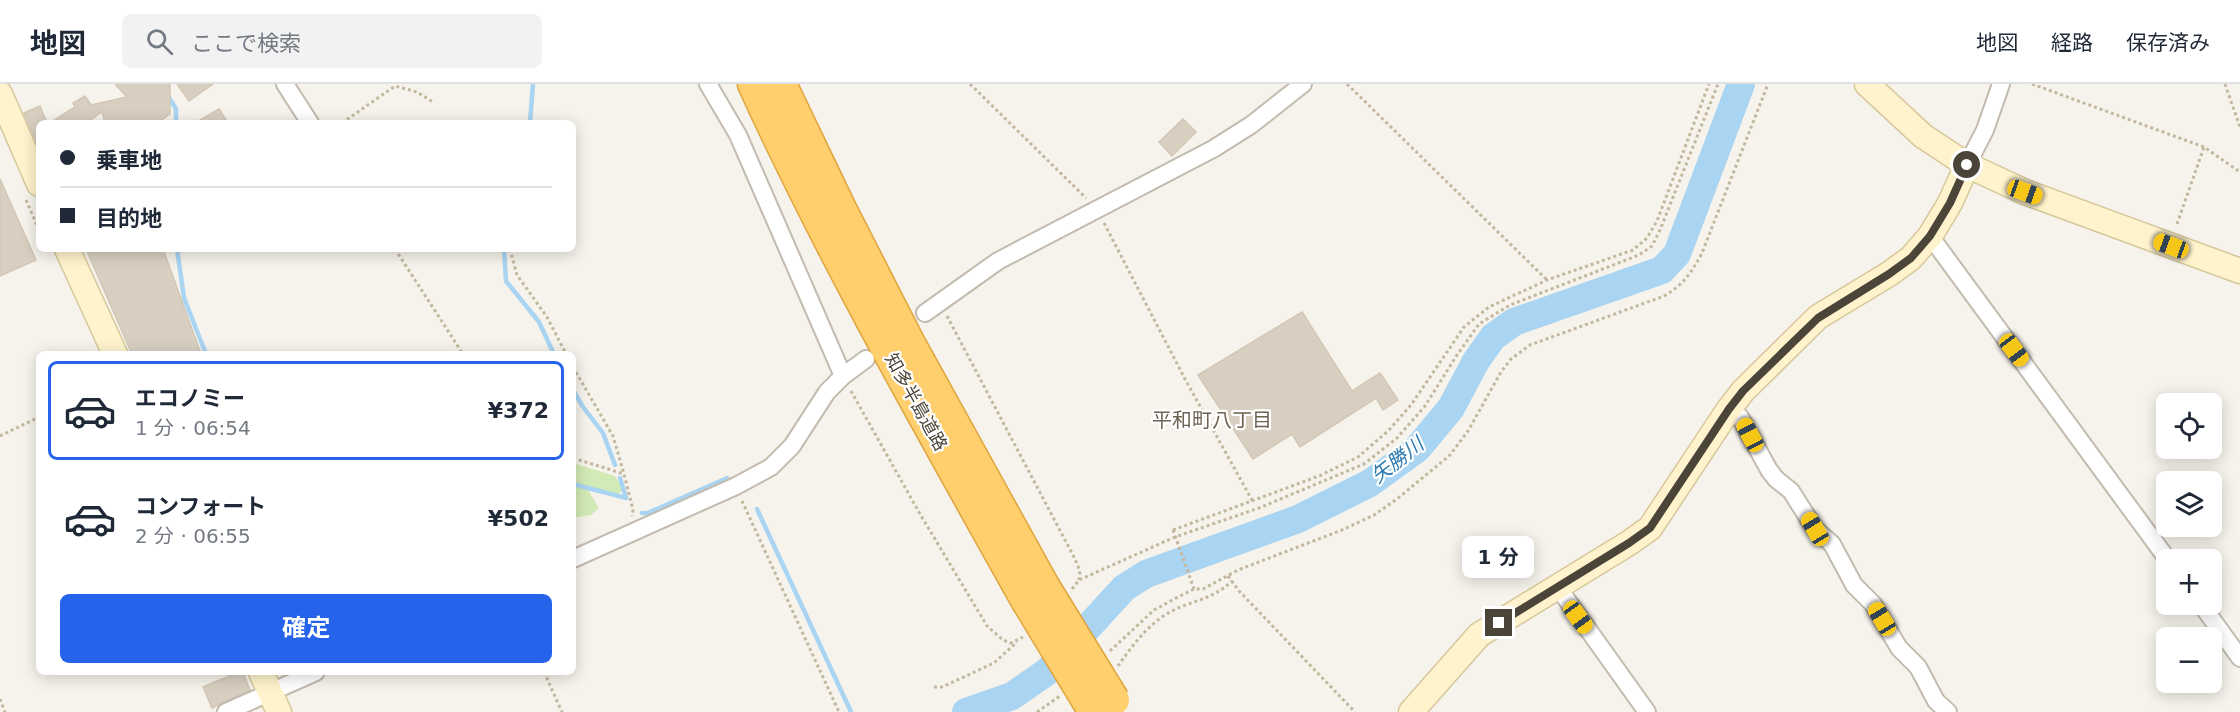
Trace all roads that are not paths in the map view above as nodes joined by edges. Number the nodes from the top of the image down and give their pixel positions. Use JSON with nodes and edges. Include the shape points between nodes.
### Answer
{"nodes":[{"id":1,"x":285,"y":84,"type":"edge"},
{"id":2,"x":708,"y":84,"type":"edge"},
{"id":3,"x":1303,"y":84,"type":"edge"},
{"id":4,"x":1867,"y":84,"type":"edge"},
{"id":5,"x":2001,"y":84,"type":"edge"},
{"id":6,"x":758,"y":87,"type":"edge"},
{"id":7,"x":0,"y":94,"type":"edge"},
{"id":8,"x":308,"y":120,"type":"edge"},
{"id":9,"x":1967,"y":165,"type":"junction"},
{"id":10,"x":36,"y":177,"type":"edge"},
{"id":11,"x":1930,"y":236,"type":"junction"},
{"id":12,"x":68,"y":252,"type":"edge"},
{"id":13,"x":2240,"y":272,"type":"edge"},
{"id":14,"x":925,"y":313,"type":"dead end"},
{"id":15,"x":114,"y":351,"type":"edge"},
{"id":16,"x":866,"y":359,"type":"dead end"},
{"id":17,"x":843,"y":376,"type":"junction"},
{"id":18,"x":1729,"y":409,"type":"junction"},
{"id":19,"x":2160,"y":549,"type":"edge"},
{"id":20,"x":576,"y":557,"type":"edge"},
{"id":21,"x":1557,"y":586,"type":"junction"},
{"id":22,"x":2209,"y":615,"type":"edge"},
{"id":23,"x":2240,"y":658,"type":"edge"},
{"id":24,"x":309,"y":675,"type":"edge"},
{"id":25,"x":270,"y":692,"type":"edge"},
{"id":26,"x":1110,"y":708,"type":"edge"},
{"id":27,"x":226,"y":712,"type":"edge"},
{"id":28,"x":1411,"y":712,"type":"edge"},
{"id":29,"x":1647,"y":712,"type":"edge"},
{"id":30,"x":1948,"y":712,"type":"edge"}],
"edges":[{"from":1,"to":8,"type":"street"},
{"from":2,"to":17,"type":"street","via":[[738,135]]},
{"from":3,"to":14,"type":"street","via":[[1213,149],[998,261]]},
{"from":4,"to":9,"type":"street","via":[[1923,136]]},
{"from":5,"to":9,"type":"street","via":[[1986,130]]},
{"from":6,"to":26,"type":"highway","name":"知多半島道路","bridge":true,"via":[[840,207],[909,342]]},
{"from":7,"to":10,"type":"street"},
{"from":9,"to":11,"type":"street"},
{"from":9,"to":13,"type":"street","via":[[2025,192]]},
{"from":11,"to":18,"type":"street","via":[[1911,258],[1818,318]]},
{"from":11,"to":19,"type":"street"},
{"from":12,"to":15,"type":"street"},
{"from":16,"to":17,"type":"street"},
{"from":17,"to":20,"type":"street","via":[[827,392],[792,447],[771,467]]},
{"from":18,"to":21,"type":"street","via":[[1650,528]]},
{"from":18,"to":30,"type":"street","via":[[1740,417],[1769,470],[1791,491],[1815,529],[1832,544],[1854,585],[1873,604],[1899,648],[1918,667],[1936,701]]},
{"from":21,"to":28,"type":"street","via":[[1479,635]]},
{"from":21,"to":29,"type":"street"},
{"from":22,"to":23,"type":"street"},
{"from":24,"to":25,"type":"street"},
{"from":25,"to":27,"type":"street"}]}
